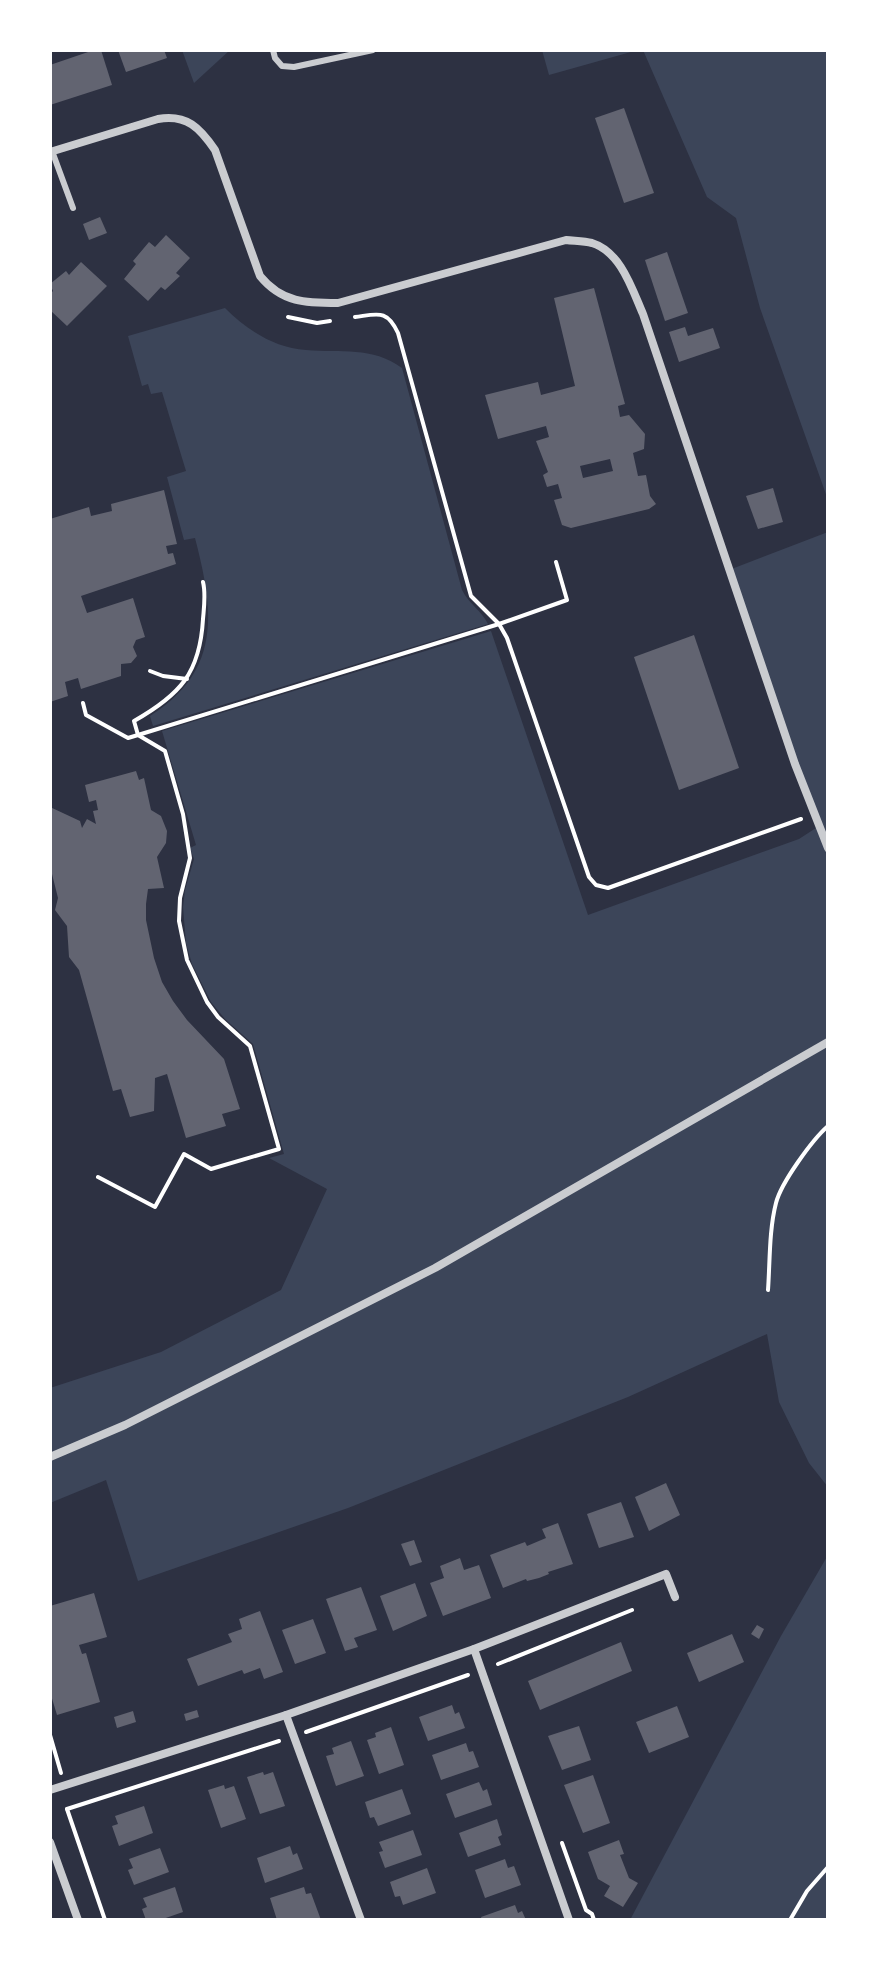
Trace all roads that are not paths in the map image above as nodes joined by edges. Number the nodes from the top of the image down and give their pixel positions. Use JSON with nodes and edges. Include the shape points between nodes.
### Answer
{"nodes":[{"id":1,"x":273,"y":50,"type":"edge"},
{"id":2,"x":373,"y":50,"type":"edge"},
{"id":3,"x":51,"y":152,"type":"edge"},
{"id":4,"x":73,"y":208,"type":"dead end"},
{"id":5,"x":828,"y":848,"type":"edge"},
{"id":6,"x":828,"y":1042,"type":"edge"},
{"id":7,"x":50,"y":1457,"type":"edge"},
{"id":8,"x":675,"y":1597,"type":"dead end"},
{"id":9,"x":474,"y":1649,"type":"junction"},
{"id":10,"x":286,"y":1715,"type":"junction"},
{"id":11,"x":50,"y":1790,"type":"edge"},
{"id":12,"x":50,"y":1842,"type":"edge"},
{"id":13,"x":78,"y":1920,"type":"edge"},
{"id":14,"x":361,"y":1920,"type":"edge"},
{"id":15,"x":569,"y":1920,"type":"edge"}],
"edges":[{"from":1,"to":2,"type":"lane","via":[[282,66],[294,67]]},
{"from":3,"to":4,"type":"lane"},
{"from":3,"to":5,"type":"street","via":[[158,119],[173,116],[187,121],[215,150],[260,276],[279,294],[304,304],[338,303],[566,240],[594,244],[611,255],[627,275],[643,314]]},
{"from":6,"to":7,"type":"street","via":[[435,1268],[125,1425]]},
{"from":8,"to":9,"type":"street","via":[[666,1574]]},
{"from":9,"to":10,"type":"street"},
{"from":9,"to":15,"type":"street"},
{"from":10,"to":11,"type":"street"},
{"from":10,"to":14,"type":"street"},
{"from":12,"to":13,"type":"street"}]}
